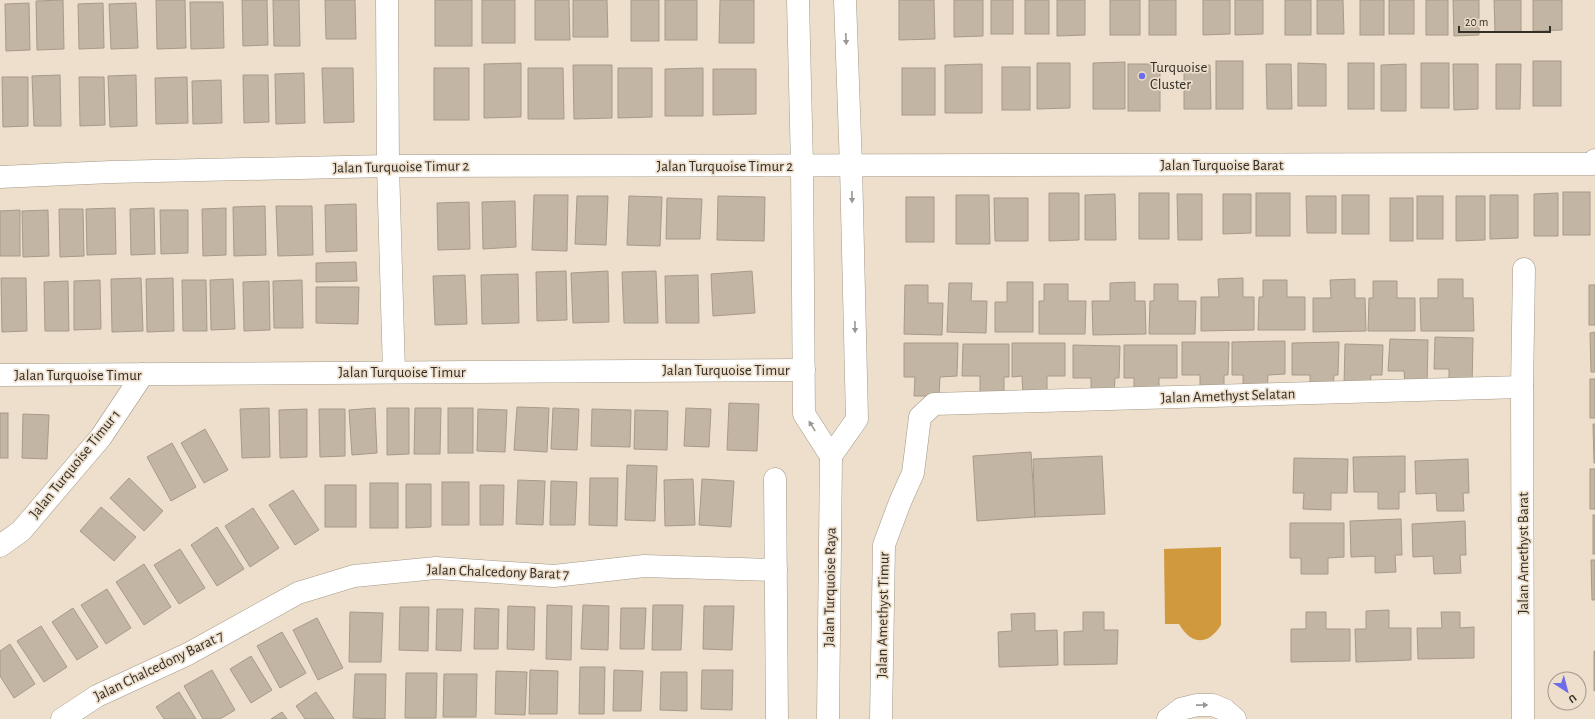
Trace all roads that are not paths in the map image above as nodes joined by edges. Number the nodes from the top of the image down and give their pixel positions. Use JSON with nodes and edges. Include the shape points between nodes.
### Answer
{"nodes":[{"id":1,"x":387,"y":0,"type":"edge"},
{"id":2,"x":798,"y":0,"type":"edge"},
{"id":3,"x":845,"y":0,"type":"edge"},
{"id":4,"x":1594,"y":162,"type":"edge"},
{"id":5,"x":388,"y":166,"type":"junction"},
{"id":6,"x":802,"y":166,"type":"junction"},
{"id":7,"x":851,"y":166,"type":"junction"},
{"id":8,"x":0,"y":177,"type":"edge"},
{"id":9,"x":1524,"y":269,"type":"dead end"},
{"id":10,"x":804,"y":370,"type":"junction"},
{"id":11,"x":394,"y":372,"type":"junction"},
{"id":12,"x":143,"y":374,"type":"junction"},
{"id":13,"x":0,"y":375,"type":"edge"},
{"id":14,"x":1522,"y":387,"type":"junction"},
{"id":15,"x":934,"y":404,"type":"joint"},
{"id":16,"x":831,"y":456,"type":"junction"},
{"id":17,"x":775,"y":479,"type":"dead end"},
{"id":18,"x":0,"y":546,"type":"edge"},
{"id":19,"x":776,"y":570,"type":"junction"},
{"id":20,"x":62,"y":719,"type":"edge"},
{"id":21,"x":777,"y":719,"type":"edge"},
{"id":22,"x":828,"y":719,"type":"edge"},
{"id":23,"x":881,"y":719,"type":"edge"},
{"id":24,"x":1168,"y":719,"type":"edge"},
{"id":25,"x":1235,"y":719,"type":"edge"},
{"id":26,"x":1523,"y":719,"type":"edge"}],
"edges":[{"from":1,"to":5,"type":"street"},
{"from":2,"to":6,"type":"street"},
{"from":3,"to":7,"type":"street","one_way":true},
{"from":4,"to":7,"type":"street","name":"Jalan Turquoise Barat"},
{"from":5,"to":6,"type":"street","name":"Jalan Turquoise Timur 2"},
{"from":5,"to":8,"type":"street","name":"Jalan Turquoise Timur 2"},
{"from":5,"to":11,"type":"street"},
{"from":6,"to":7,"type":"street","name":"Jalan Turquoise Barat"},
{"from":6,"to":10,"type":"street"},
{"from":7,"to":16,"type":"street","one_way":true,"via":[[857,419]]},
{"from":9,"to":14,"type":"street","name":"Jalan Amethyst Barat"},
{"from":10,"to":11,"type":"street","name":"Jalan Turquoise Timur"},
{"from":16,"to":10,"type":"street","one_way":true,"via":[[804,414]]},
{"from":11,"to":12,"type":"street","name":"Jalan Turquoise Timur"},
{"from":12,"to":13,"type":"street","name":"Jalan Turquoise Timur"},
{"from":12,"to":18,"type":"street","name":"Jalan Turquoise Timur 1","via":[[101,437],[21,531]]},
{"from":14,"to":15,"type":"street","name":"Jalan Amethyst Selatan"},
{"from":14,"to":26,"type":"street","name":"Jalan Amethyst Barat"},
{"from":15,"to":23,"type":"street","name":"Jalan Amethyst Timur","via":[[920,417],[913,473],[884,545]]},
{"from":16,"to":22,"type":"street","name":"Jalan Turquoise Raya"},
{"from":17,"to":19,"type":"street"},
{"from":19,"to":20,"type":"street","name":"Jalan Chalcedony Barat 7","via":[[644,566],[554,576],[436,568],[354,576],[298,592],[188,654],[97,696]]},
{"from":19,"to":21,"type":"street"},
{"from":24,"to":25,"type":"street","one_way":true,"via":[[1181,709],[1197,705],[1213,705],[1226,710]]}]}
